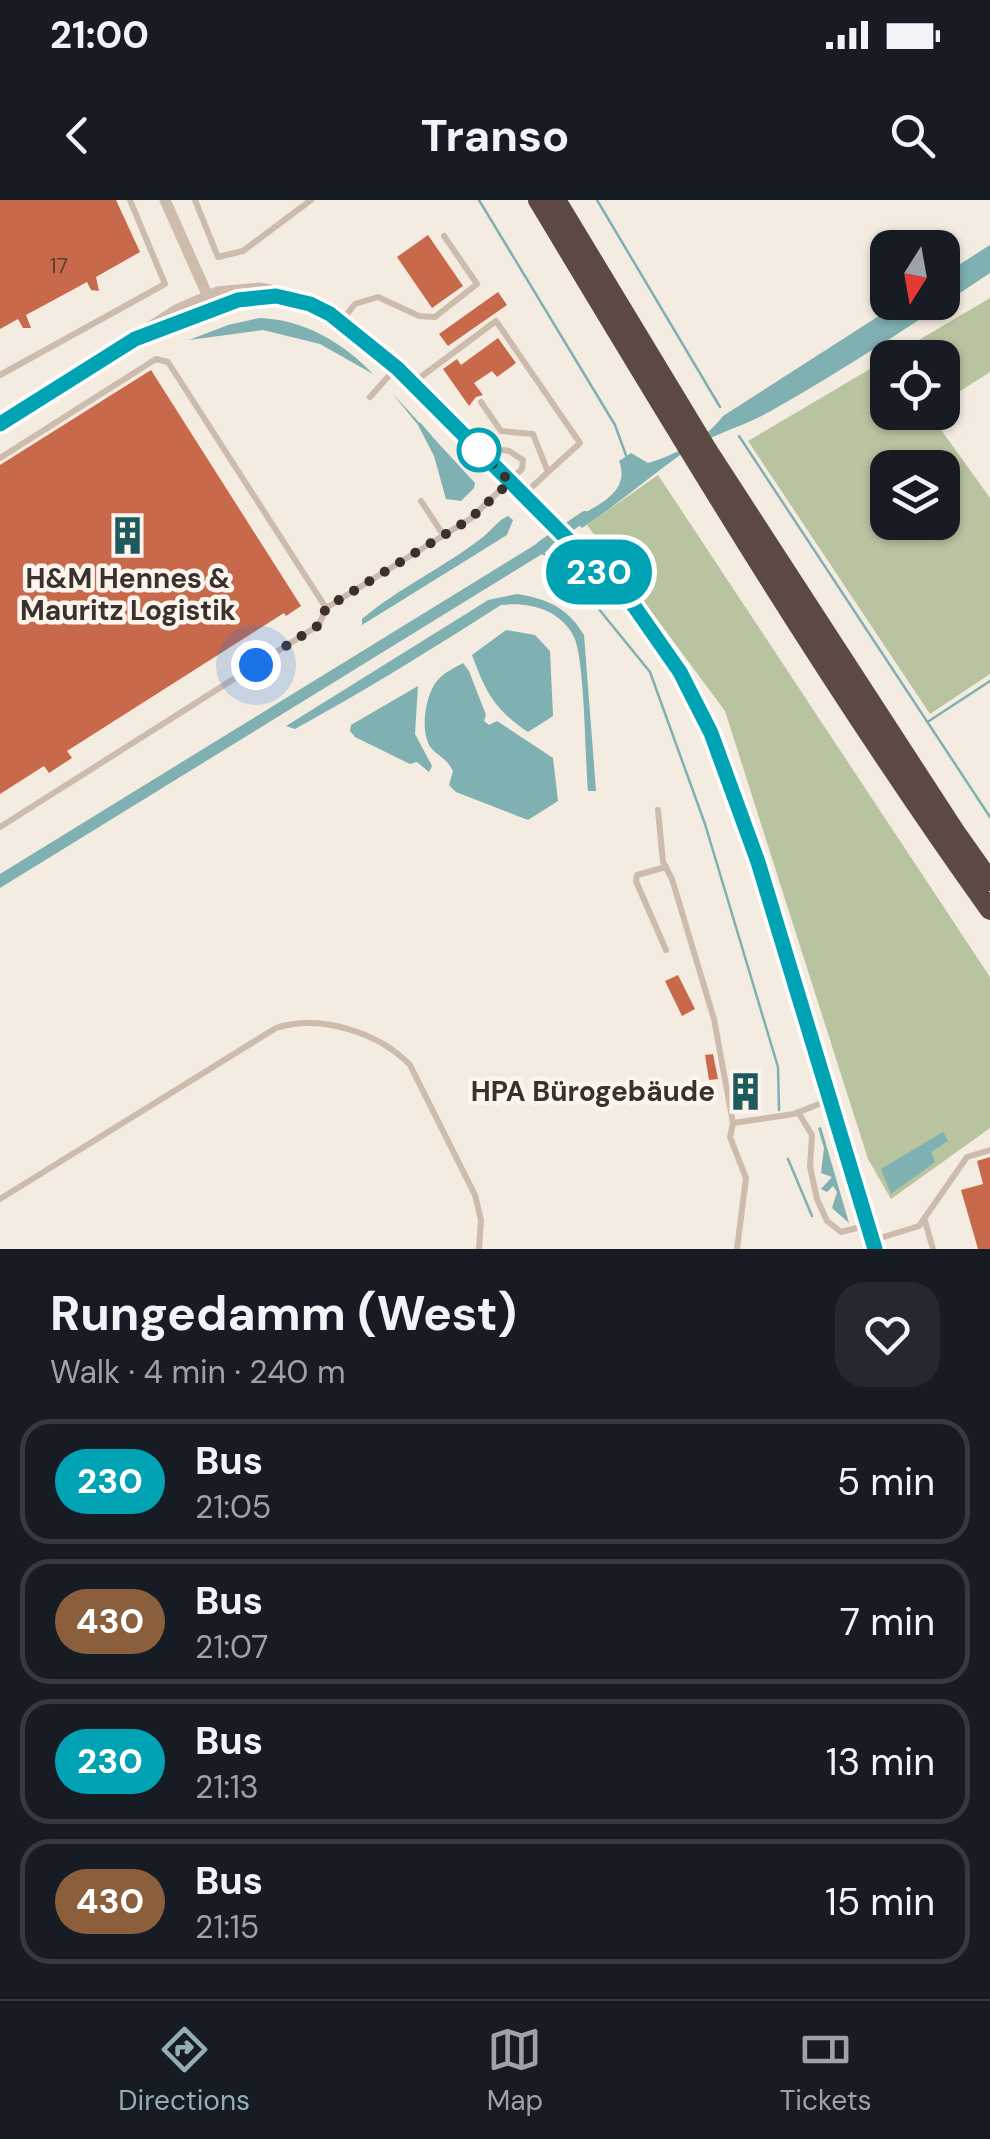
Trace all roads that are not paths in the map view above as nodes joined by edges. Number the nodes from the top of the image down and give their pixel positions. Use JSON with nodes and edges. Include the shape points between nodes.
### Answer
{"nodes":[{"id":1,"x":130,"y":200,"type":"edge"},
{"id":2,"x":166,"y":200,"type":"edge"},
{"id":3,"x":195,"y":200,"type":"edge"},
{"id":4,"x":311,"y":200,"type":"edge"},
{"id":5,"x":538,"y":200,"type":"edge"},
{"id":6,"x":556,"y":200,"type":"edge"},
{"id":7,"x":444,"y":236,"type":"dead end"},
{"id":8,"x":207,"y":294,"type":"junction"},
{"id":9,"x":293,"y":298,"type":"junction"},
{"id":10,"x":212,"y":308,"type":"junction"},
{"id":11,"x":342,"y":322,"type":"junction"},
{"id":12,"x":135,"y":339,"type":"junction"},
{"id":13,"x":397,"y":368,"type":"junction"},
{"id":14,"x":0,"y":375,"type":"edge"},
{"id":15,"x":413,"y":383,"type":"junction"},
{"id":16,"x":370,"y":398,"type":"dead end"},
{"id":17,"x":480,"y":402,"type":"dead end"},
{"id":18,"x":0,"y":424,"type":"edge"},
{"id":19,"x":694,"y":444,"type":"junction"},
{"id":20,"x":475,"y":446,"type":"junction"},
{"id":21,"x":0,"y":458,"type":"edge"},
{"id":22,"x":548,"y":472,"type":"junction"},
{"id":23,"x":510,"y":482,"type":"junction"},
{"id":24,"x":522,"y":495,"type":"junction"},
{"id":25,"x":420,"y":502,"type":"dead end"},
{"id":26,"x":444,"y":536,"type":"junction"},
{"id":27,"x":326,"y":608,"type":"junction"},
{"id":28,"x":658,"y":810,"type":"dead end"},
{"id":29,"x":0,"y":827,"type":"edge"},
{"id":30,"x":666,"y":867,"type":"junction"},
{"id":31,"x":990,"y":881,"type":"edge"},
{"id":32,"x":990,"y":910,"type":"edge"},
{"id":33,"x":666,"y":950,"type":"dead end"},
{"id":34,"x":830,"y":1100,"type":"junction"},
{"id":35,"x":794,"y":1113,"type":"junction"},
{"id":36,"x":733,"y":1122,"type":"junction"},
{"id":37,"x":990,"y":1150,"type":"edge"},
{"id":38,"x":0,"y":1198,"type":"edge"},
{"id":39,"x":925,"y":1220,"type":"junction"},
{"id":40,"x":868,"y":1226,"type":"junction"},
{"id":41,"x":874,"y":1245,"type":"edge"},
{"id":42,"x":480,"y":1249,"type":"edge"},
{"id":43,"x":738,"y":1249,"type":"edge"},
{"id":44,"x":934,"y":1249,"type":"edge"}],
"edges":[{"from":1,"to":14,"type":"lane","via":[[165,284]]},
{"from":2,"to":8,"type":"street"},
{"from":3,"to":4,"type":"lane","via":[[218,257],[243,251]]},
{"from":5,"to":19,"type":"highway"},
{"from":6,"to":19,"type":"highway"},
{"from":7,"to":11,"type":"lane","via":[[477,284],[435,317],[378,297],[355,304]]},
{"from":8,"to":9,"type":"street","via":[[260,288]]},
{"from":8,"to":10,"type":"street"},
{"from":8,"to":12,"type":"street"},
{"from":9,"to":10,"type":"street","via":[[260,296]]},
{"from":9,"to":11,"type":"street"},
{"from":10,"to":12,"type":"street"},
{"from":11,"to":13,"type":"street"},
{"from":12,"to":18,"type":"street"},
{"from":13,"to":15,"type":"street"},
{"from":13,"to":16,"type":"lane"},
{"from":15,"to":20,"type":"street"},
{"from":15,"to":22,"type":"lane","via":[[496,322],[580,443]]},
{"from":17,"to":22,"type":"lane","via":[[501,431],[532,434]]},
{"from":19,"to":31,"type":"highway"},
{"from":19,"to":32,"type":"highway"},
{"from":20,"to":23,"type":"street"},
{"from":20,"to":23,"type":"lane","via":[[521,457],[522,470]]},
{"from":21,"to":27,"type":"lane","via":[[156,359],[168,362]]},
{"from":22,"to":24,"type":"lane"},
{"from":23,"to":24,"type":"street"},
{"from":23,"to":26,"type":"lane"},
{"from":24,"to":34,"type":"street","via":[[634,606],[680,672],[711,733],[758,862]]},
{"from":25,"to":26,"type":"lane"},
{"from":26,"to":27,"type":"lane"},
{"from":27,"to":29,"type":"lane","via":[[319,625]]},
{"from":28,"to":30,"type":"lane"},
{"from":30,"to":33,"type":"lane","via":[[637,875],[636,881]]},
{"from":30,"to":36,"type":"lane","via":[[714,1019]]},
{"from":34,"to":35,"type":"lane"},
{"from":34,"to":40,"type":"street"},
{"from":35,"to":36,"type":"lane"},
{"from":35,"to":40,"type":"lane","via":[[812,1135],[812,1184],[828,1222],[841,1232]]},
{"from":36,"to":43,"type":"lane","via":[[730,1137],[746,1178]]},
{"from":37,"to":39,"type":"lane","via":[[968,1157]]},
{"from":38,"to":42,"type":"lane","via":[[276,1028],[326,1023],[374,1040],[410,1065],[475,1194]]},
{"from":39,"to":41,"type":"lane"},
{"from":39,"to":44,"type":"lane"},
{"from":40,"to":41,"type":"street"}]}
